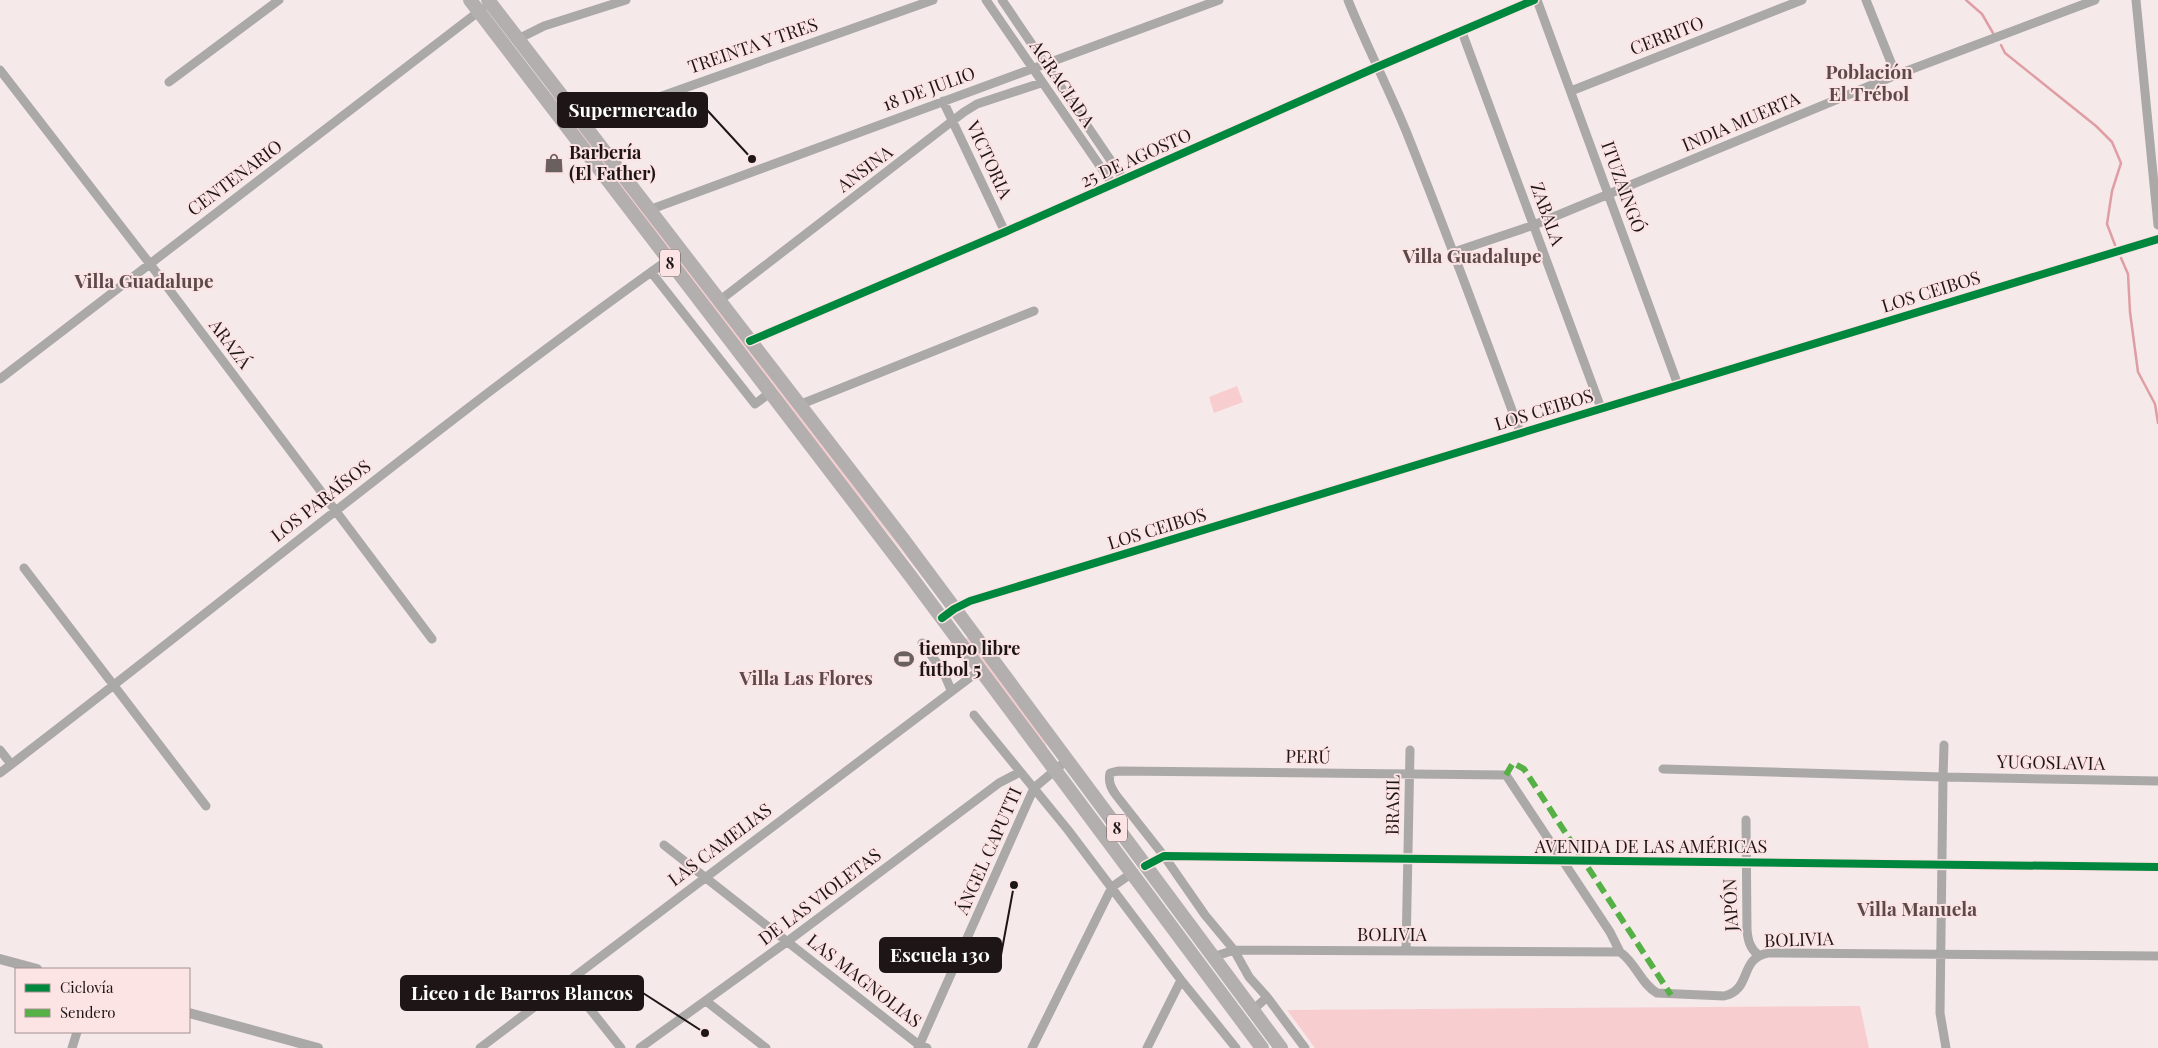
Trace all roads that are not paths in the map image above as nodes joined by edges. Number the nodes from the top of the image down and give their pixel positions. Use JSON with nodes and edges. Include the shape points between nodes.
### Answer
{"nodes":[{"id":1,"x":280,"y":0,"type":"edge"},
{"id":2,"x":470,"y":0,"type":"edge"},
{"id":3,"x":626,"y":0,"type":"edge"},
{"id":4,"x":933,"y":0,"type":"edge"},
{"id":5,"x":986,"y":0,"type":"edge"},
{"id":6,"x":1002,"y":0,"type":"edge"},
{"id":7,"x":1219,"y":0,"type":"edge"},
{"id":8,"x":1348,"y":0,"type":"edge"},
{"id":9,"x":1535,"y":0,"type":"edge"},
{"id":10,"x":1802,"y":0,"type":"edge"},
{"id":11,"x":1866,"y":0,"type":"edge"},
{"id":12,"x":2095,"y":0,"type":"edge"},
{"id":13,"x":2136,"y":0,"type":"edge"},
{"id":14,"x":489,"y":1,"type":"edge"},
{"id":15,"x":479,"y":12,"type":"junction"},
{"id":16,"x":1462,"y":32,"type":"junction"},
{"id":17,"x":518,"y":39,"type":"junction"},
{"id":18,"x":1046,"y":65,"type":"junction"},
{"id":19,"x":1378,"y":67,"type":"junction"},
{"id":20,"x":1032,"y":69,"type":"junction"},
{"id":21,"x":0,"y":70,"type":"edge"},
{"id":22,"x":1896,"y":75,"type":"junction"},
{"id":23,"x":169,"y":82,"type":"dead end"},
{"id":24,"x":1041,"y":83,"type":"junction"},
{"id":25,"x":1571,"y":91,"type":"junction"},
{"id":26,"x":942,"y":101,"type":"junction"},
{"id":27,"x":953,"y":122,"type":"junction"},
{"id":28,"x":583,"y":124,"type":"junction"},
{"id":29,"x":1124,"y":180,"type":"junction"},
{"id":30,"x":1113,"y":185,"type":"junction"},
{"id":31,"x":1609,"y":195,"type":"junction"},
{"id":32,"x":649,"y":210,"type":"junction"},
{"id":33,"x":1534,"y":225,"type":"junction"},
{"id":34,"x":2158,"y":225,"type":"edge"},
{"id":35,"x":1005,"y":232,"type":"junction"},
{"id":36,"x":2158,"y":239,"type":"edge"},
{"id":37,"x":1454,"y":252,"type":"junction"},
{"id":38,"x":668,"y":260,"type":"junction"},
{"id":39,"x":150,"y":264,"type":"junction"},
{"id":40,"x":651,"y":272,"type":"junction"},
{"id":41,"x":719,"y":301,"type":"junction"},
{"id":42,"x":1034,"y":311,"type":"dead end"},
{"id":43,"x":750,"y":341,"type":"junction"},
{"id":44,"x":0,"y":379,"type":"edge"},
{"id":45,"x":1678,"y":385,"type":"junction"},
{"id":46,"x":771,"y":392,"type":"junction"},
{"id":47,"x":799,"y":405,"type":"junction"},
{"id":48,"x":1601,"y":408,"type":"junction"},
{"id":49,"x":1520,"y":432,"type":"junction"},
{"id":50,"x":335,"y":510,"type":"junction"},
{"id":51,"x":24,"y":568,"type":"dead end"},
{"id":52,"x":954,"y":609,"type":"junction"},
{"id":53,"x":942,"y":618,"type":"junction"},
{"id":54,"x":432,"y":639,"type":"dead end"},
{"id":55,"x":922,"y":644,"type":"dead end"},
{"id":56,"x":980,"y":670,"type":"junction"},
{"id":57,"x":115,"y":685,"type":"junction"},
{"id":58,"x":952,"y":690,"type":"junction"},
{"id":59,"x":974,"y":715,"type":"dead end"},
{"id":60,"x":1944,"y":745,"type":"dead end"},
{"id":61,"x":0,"y":750,"type":"edge"},
{"id":62,"x":1410,"y":750,"type":"dead end"},
{"id":63,"x":1067,"y":760,"type":"junction"},
{"id":64,"x":11,"y":764,"type":"junction"},
{"id":65,"x":1054,"y":770,"type":"junction"},
{"id":66,"x":1663,"y":770,"type":"dead end"},
{"id":67,"x":1020,"y":772,"type":"junction"},
{"id":68,"x":0,"y":773,"type":"edge"},
{"id":69,"x":1410,"y":774,"type":"junction"},
{"id":70,"x":1943,"y":777,"type":"junction"},
{"id":71,"x":2158,"y":781,"type":"edge"},
{"id":72,"x":1034,"y":788,"type":"junction"},
{"id":73,"x":206,"y":806,"type":"dead end"},
{"id":74,"x":1746,"y":820,"type":"dead end"},
{"id":75,"x":664,"y":846,"type":"dead end"},
{"id":76,"x":1164,"y":856,"type":"junction"},
{"id":77,"x":1408,"y":859,"type":"junction"},
{"id":78,"x":1563,"y":862,"type":"junction"},
{"id":79,"x":1746,"y":862,"type":"junction"},
{"id":80,"x":1145,"y":866,"type":"junction"},
{"id":81,"x":1941,"y":866,"type":"junction"},
{"id":82,"x":2158,"y":867,"type":"edge"},
{"id":83,"x":1132,"y":873,"type":"junction"},
{"id":84,"x":706,"y":876,"type":"junction"},
{"id":85,"x":1112,"y":886,"type":"junction"},
{"id":86,"x":788,"y":941,"type":"junction"},
{"id":87,"x":1234,"y":950,"type":"junction"},
{"id":88,"x":1406,"y":951,"type":"junction"},
{"id":89,"x":1620,"y":952,"type":"junction"},
{"id":90,"x":1758,"y":955,"type":"junction"},
{"id":91,"x":1940,"y":956,"type":"junction"},
{"id":92,"x":2158,"y":956,"type":"edge"},
{"id":93,"x":1213,"y":957,"type":"junction"},
{"id":94,"x":0,"y":959,"type":"edge"},
{"id":95,"x":33,"y":968,"type":"edge"},
{"id":96,"x":567,"y":980,"type":"junction"},
{"id":97,"x":1181,"y":980,"type":"junction"},
{"id":98,"x":1267,"y":997,"type":"junction"},
{"id":99,"x":706,"y":1001,"type":"junction"},
{"id":100,"x":1253,"y":1010,"type":"junction"},
{"id":101,"x":190,"y":1013,"type":"edge"},
{"id":102,"x":77,"y":1033,"type":"edge"},
{"id":103,"x":921,"y":1047,"type":"edge"},
{"id":104,"x":72,"y":1048,"type":"edge"},
{"id":105,"x":318,"y":1048,"type":"edge"},
{"id":106,"x":480,"y":1048,"type":"edge"},
{"id":107,"x":621,"y":1048,"type":"edge"},
{"id":108,"x":640,"y":1048,"type":"edge"},
{"id":109,"x":766,"y":1048,"type":"edge"},
{"id":110,"x":1032,"y":1048,"type":"edge"},
{"id":111,"x":1147,"y":1048,"type":"edge"},
{"id":112,"x":1236,"y":1048,"type":"edge"},
{"id":113,"x":1262,"y":1048,"type":"edge"},
{"id":114,"x":1281,"y":1048,"type":"edge"},
{"id":115,"x":1305,"y":1048,"type":"edge"},
{"id":116,"x":1946,"y":1048,"type":"edge"}],
"edges":[{"from":1,"to":23,"type":"street"},
{"from":2,"to":15,"type":"highway","number":"8"},
{"from":3,"to":17,"type":"street","via":[[544,26]]},
{"from":4,"to":28,"type":"street","name":"TREINTA Y TRES"},
{"from":5,"to":20,"type":"street","name":"AGRACIADA"},
{"from":6,"to":18,"type":"street","name":"AGRACIADA"},
{"from":7,"to":18,"type":"street","name":"18 DE JULIO"},
{"from":8,"to":19,"type":"street"},
{"from":9,"to":16,"type":"street","name":"25 DE AGOSTO"},
{"from":9,"to":25,"type":"street","name":"ITUZAINGÓ"},
{"from":10,"to":25,"type":"street","name":"CERRITO"},
{"from":11,"to":22,"type":"street"},
{"from":12,"to":22,"type":"street","name":"INDIA MUERTA"},
{"from":13,"to":34,"type":"street"},
{"from":14,"to":15,"type":"street","name":"CENTENARIO"},
{"from":14,"to":17,"type":"highway","number":"8"},
{"from":15,"to":38,"type":"highway","number":"8"},
{"from":15,"to":39,"type":"street","name":"CENTENARIO"},
{"from":16,"to":19,"type":"street","name":"25 DE AGOSTO"},
{"from":16,"to":33,"type":"street","name":"ZABALA"},
{"from":17,"to":28,"type":"highway","number":"8"},
{"from":18,"to":20,"type":"street","name":"18 DE JULIO"},
{"from":18,"to":29,"type":"street","name":"AGRACIADA"},
{"from":19,"to":29,"type":"street","name":"25 DE AGOSTO"},
{"from":19,"to":37,"type":"street"},
{"from":20,"to":24,"type":"street","name":"AGRACIADA"},
{"from":20,"to":26,"type":"street","name":"18 DE JULIO"},
{"from":21,"to":39,"type":"street","name":"ARAZÁ"},
{"from":22,"to":31,"type":"street","name":"INDIA MUERTA"},
{"from":24,"to":27,"type":"street","name":"ANSINA","via":[[977,104]]},
{"from":24,"to":30,"type":"street","name":"AGRACIADA"},
{"from":25,"to":31,"type":"street","name":"ITUZAINGÓ"},
{"from":26,"to":27,"type":"street","name":"VICTORIA"},
{"from":26,"to":32,"type":"street","name":"18 DE JULIO"},
{"from":27,"to":35,"type":"street","name":"VICTORIA"},
{"from":27,"to":41,"type":"street","name":"ANSINA"},
{"from":28,"to":32,"type":"highway","number":"8"},
{"from":29,"to":30,"type":"street","name":"25 DE AGOSTO"},
{"from":30,"to":35,"type":"street","name":"25 DE AGOSTO"},
{"from":31,"to":33,"type":"street","name":"INDIA MUERTA"},
{"from":31,"to":45,"type":"street","name":"ITUZAINGÓ"},
{"from":32,"to":41,"type":"highway","number":"8"},
{"from":33,"to":37,"type":"street","name":"INDIA MUERTA"},
{"from":33,"to":48,"type":"street","name":"ZABALA"},
{"from":35,"to":43,"type":"street","name":"25 DE AGOSTO"},
{"from":36,"to":45,"type":"street","name":"LOS CEIBOS"},
{"from":37,"to":49,"type":"street"},
{"from":38,"to":40,"type":"street","name":"LOS PARAÍSOS"},
{"from":38,"to":46,"type":"highway","number":"8"},
{"from":39,"to":44,"type":"street","name":"CENTENARIO"},
{"from":39,"to":50,"type":"street","name":"ARAZÁ"},
{"from":40,"to":46,"type":"street","via":[[755,404]]},
{"from":40,"to":50,"type":"street","name":"LOS PARAÍSOS"},
{"from":41,"to":43,"type":"highway","number":"8"},
{"from":42,"to":47,"type":"street"},
{"from":43,"to":47,"type":"highway","number":"8"},
{"from":45,"to":48,"type":"street","name":"LOS CEIBOS"},
{"from":46,"to":53,"type":"highway","number":"8"},
{"from":47,"to":52,"type":"highway","number":"8"},
{"from":48,"to":49,"type":"street","name":"LOS CEIBOS"},
{"from":49,"to":52,"type":"street","name":"LOS CEIBOS","via":[[970,601]]},
{"from":50,"to":54,"type":"street","name":"ARAZÁ"},
{"from":50,"to":57,"type":"street","name":"LOS PARAÍSOS"},
{"from":51,"to":57,"type":"street"},
{"from":52,"to":53,"type":"street","name":"LOS CEIBOS"},
{"from":52,"to":63,"type":"highway","number":"8"},
{"from":53,"to":56,"type":"highway","number":"8"},
{"from":55,"to":58,"type":"street","via":[[943,671]]},
{"from":56,"to":58,"type":"street","name":"LAS CAMELIAS"},
{"from":56,"to":65,"type":"highway","number":"8"},
{"from":57,"to":64,"type":"street","name":"LOS PARAÍSOS"},
{"from":57,"to":73,"type":"street"},
{"from":58,"to":84,"type":"street","name":"LAS CAMELIAS"},
{"from":59,"to":67,"type":"street"},
{"from":60,"to":70,"type":"street"},
{"from":61,"to":64,"type":"street"},
{"from":62,"to":69,"type":"street","name":"BRASIL"},
{"from":63,"to":65,"type":"street","name":"ÁNGEL CAPUTTI"},
{"from":63,"to":80,"type":"highway","number":"8"},
{"from":64,"to":68,"type":"street","name":"LOS PARAÍSOS"},
{"from":65,"to":72,"type":"street","name":"ÁNGEL CAPUTTI"},
{"from":65,"to":83,"type":"highway","number":"8"},
{"from":66,"to":70,"type":"street","name":"YUGOSLAVIA"},
{"from":67,"to":72,"type":"street"},
{"from":67,"to":86,"type":"street","name":"DE LAS VIOLETAS","via":[[999,783]]},
{"from":69,"to":76,"type":"street","name":"PERÚ","via":[[1110,773],[1108,779],[1116,795]]},
{"from":69,"to":77,"type":"street","name":"BRASIL"},
{"from":69,"to":78,"type":"street","name":"PERÚ","via":[[1506,775]]},
{"from":70,"to":71,"type":"street","name":"YUGOSLAVIA"},
{"from":70,"to":81,"type":"street"},
{"from":72,"to":85,"type":"street"},
{"from":72,"to":103,"type":"street","name":"ÁNGEL CAPUTTI"},
{"from":74,"to":79,"type":"street","name":"JAPÓN"},
{"from":75,"to":84,"type":"street","name":"LAS MAGNOLIAS"},
{"from":76,"to":77,"type":"street","name":"AVENIDA DE LAS AMÉRICAS"},
{"from":76,"to":80,"type":"street","name":"AVENIDA DE LAS AMÉRICAS"},
{"from":76,"to":87,"type":"street"},
{"from":77,"to":78,"type":"street","name":"AVENIDA DE LAS AMÉRICAS"},
{"from":77,"to":88,"type":"street","name":"BRASIL"},
{"from":78,"to":79,"type":"street","name":"AVENIDA DE LAS AMÉRICAS"},
{"from":78,"to":89,"type":"street"},
{"from":79,"to":81,"type":"street","name":"AVENIDA DE LAS AMÉRICAS"},
{"from":79,"to":90,"type":"street","name":"JAPÓN","via":[[1748,941]]},
{"from":80,"to":93,"type":"highway","number":"8"},
{"from":81,"to":82,"type":"street","name":"AVENIDA DE LAS AMÉRICAS"},
{"from":81,"to":91,"type":"street"},
{"from":83,"to":85,"type":"street"},
{"from":83,"to":113,"type":"highway","number":"8"},
{"from":84,"to":86,"type":"street","name":"LAS MAGNOLIAS"},
{"from":84,"to":96,"type":"street","name":"LAS CAMELIAS"},
{"from":85,"to":97,"type":"street"},
{"from":85,"to":110,"type":"street"},
{"from":86,"to":99,"type":"street","name":"DE LAS VIOLETAS"},
{"from":86,"to":103,"type":"street","name":"LAS MAGNOLIAS"},
{"from":87,"to":88,"type":"street","name":"BOLIVIA"},
{"from":87,"to":93,"type":"street","name":"BOLIVIA"},
{"from":87,"to":98,"type":"street","via":[[1249,977]]},
{"from":88,"to":89,"type":"street","name":"BOLIVIA"},
{"from":89,"to":90,"type":"street","name":"BOLIVIA","via":[[1628,958],[1649,989],[1657,994],[1724,996],[1740,988],[1749,965]]},
{"from":90,"to":91,"type":"street","name":"BOLIVIA"},
{"from":91,"to":92,"type":"street","name":"BOLIVIA"},
{"from":91,"to":116,"type":"street","via":[[1940,1013]]},
{"from":93,"to":100,"type":"highway","number":"8"},
{"from":94,"to":95,"type":"street"},
{"from":96,"to":106,"type":"street","name":"LAS CAMELIAS"},
{"from":96,"to":107,"type":"street"},
{"from":97,"to":111,"type":"street"},
{"from":97,"to":112,"type":"street"},
{"from":98,"to":100,"type":"street"},
{"from":98,"to":115,"type":"street"},
{"from":99,"to":108,"type":"street","name":"DE LAS VIOLETAS"},
{"from":99,"to":109,"type":"street"},
{"from":100,"to":114,"type":"highway","number":"8"},
{"from":101,"to":105,"type":"street"},
{"from":102,"to":104,"type":"street"}]}
